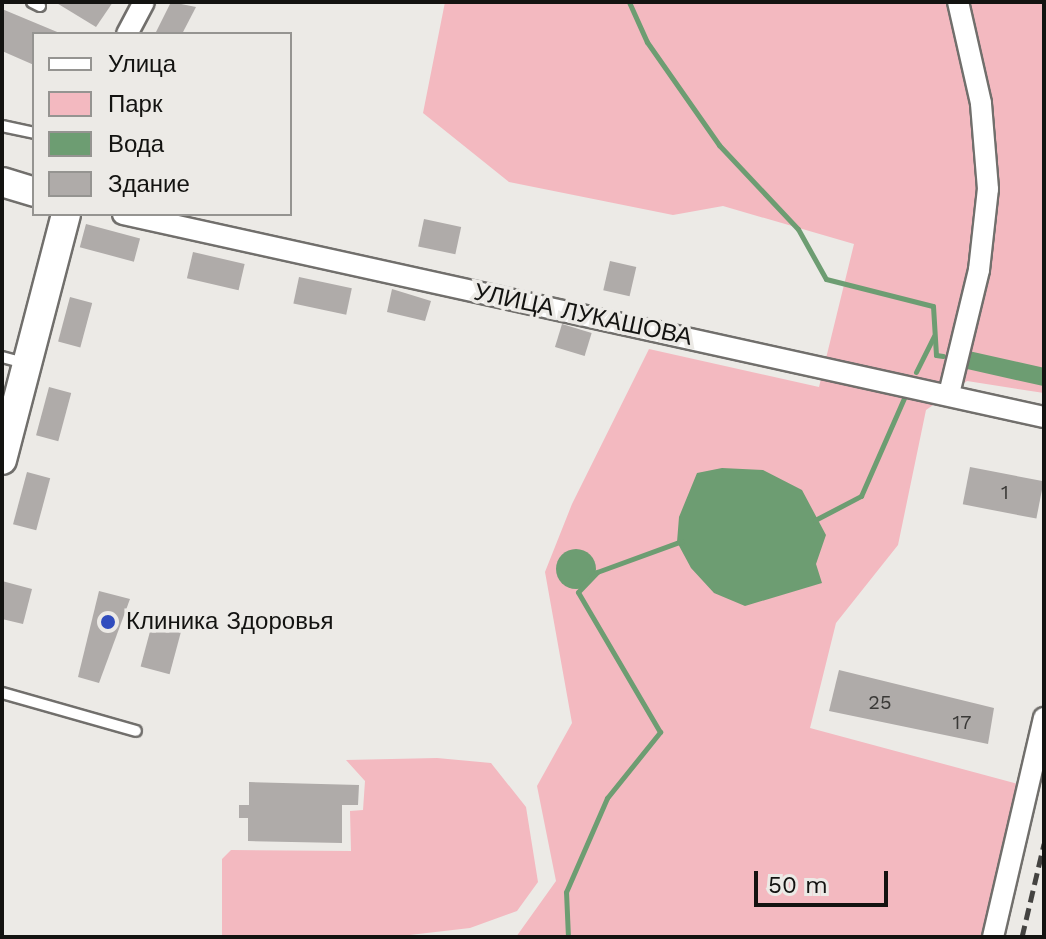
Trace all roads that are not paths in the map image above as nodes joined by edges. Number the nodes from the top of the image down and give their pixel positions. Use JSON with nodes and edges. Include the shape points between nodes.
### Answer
{"nodes":[{"id":1,"x":144,"y":2,"type":"edge"},
{"id":2,"x":958,"y":2,"type":"edge"},
{"id":3,"x":128,"y":32,"type":"edge"},
{"id":4,"x":2,"y":126,"type":"edge"},
{"id":5,"x":32,"y":133,"type":"edge"},
{"id":6,"x":2,"y":182,"type":"edge"},
{"id":7,"x":32,"y":191,"type":"edge"},
{"id":8,"x":65,"y":216,"type":"edge"},
{"id":9,"x":132,"y":216,"type":"edge"},
{"id":10,"x":14,"y":360,"type":"edge"},
{"id":11,"x":949,"y":394,"type":"junction"},
{"id":12,"x":1044,"y":417,"type":"edge"},
{"id":13,"x":2,"y":460,"type":"edge"},
{"id":14,"x":2,"y":693,"type":"edge"},
{"id":15,"x":1044,"y":718,"type":"edge"},
{"id":16,"x":136,"y":731,"type":"dead end"},
{"id":17,"x":993,"y":937,"type":"edge"}],
"edges":[{"from":1,"to":3,"type":"street"},
{"from":2,"to":11,"type":"street","via":[[981,103],[988,189],[979,270]]},
{"from":4,"to":5,"type":"lane"},
{"from":6,"to":7,"type":"main road"},
{"from":8,"to":10,"type":"main road"},
{"from":9,"to":11,"type":"street","name":"УЛИЦА ЛУКАШОВА"},
{"from":10,"to":13,"type":"main road"},
{"from":11,"to":12,"type":"street","name":"УЛИЦА ЛУКАШОВА"},
{"from":14,"to":16,"type":"lane"},
{"from":15,"to":17,"type":"street"}]}
